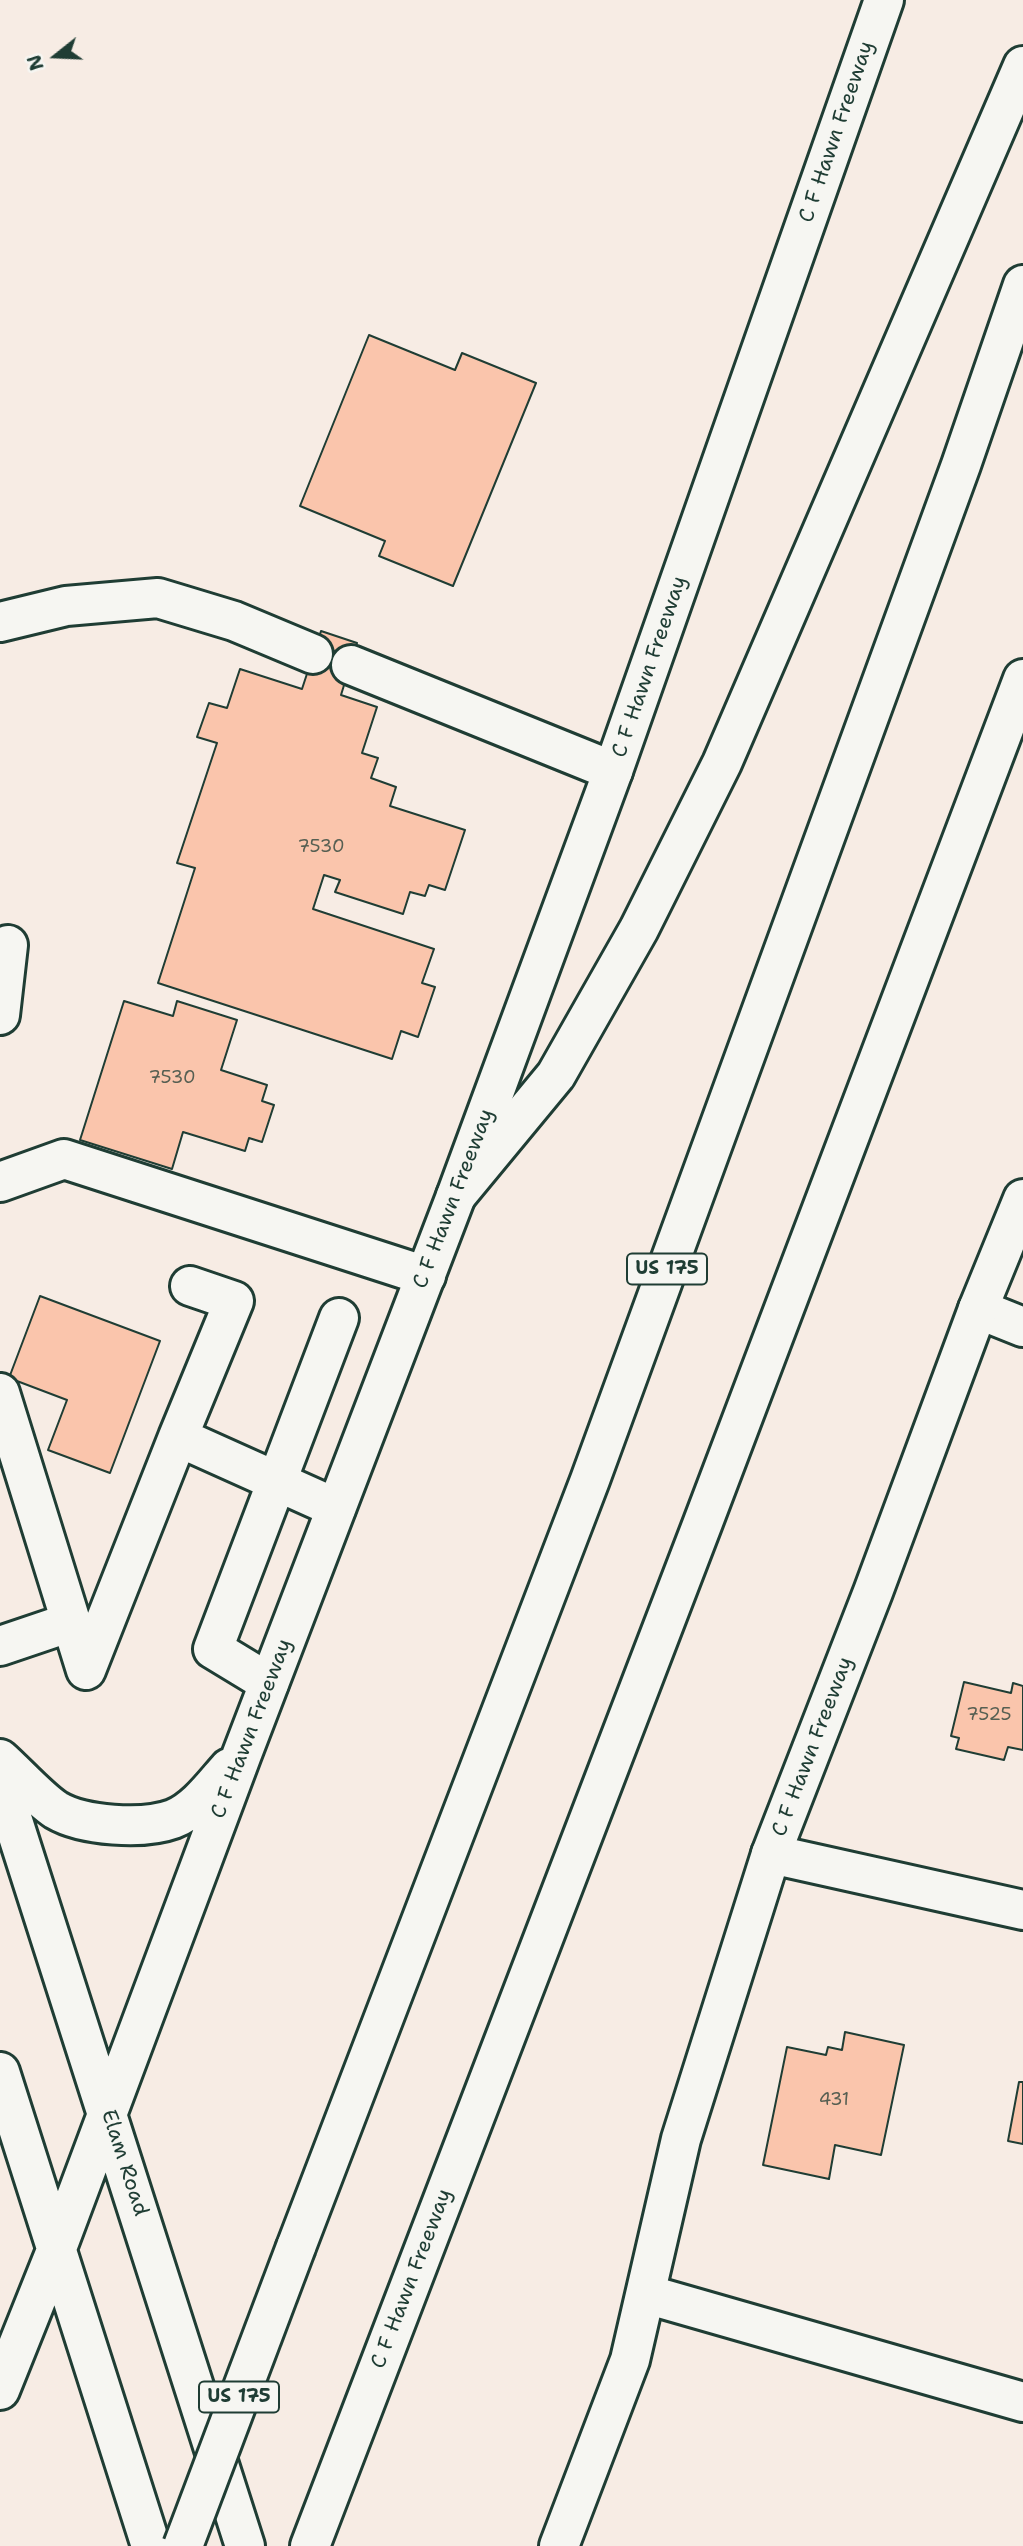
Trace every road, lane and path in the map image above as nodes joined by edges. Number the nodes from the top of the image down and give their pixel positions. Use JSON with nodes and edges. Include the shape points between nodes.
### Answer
{"nodes":[{"id":1,"x":884,"y":0,"type":"edge"},
{"id":2,"x":1023,"y":66,"type":"edge"},
{"id":3,"x":1023,"y":285,"type":"edge"},
{"id":4,"x":0,"y":622,"type":"edge"},
{"id":5,"x":313,"y":654,"type":"dead end"},
{"id":6,"x":351,"y":665,"type":"dead end"},
{"id":7,"x":1023,"y":679,"type":"edge"},
{"id":8,"x":614,"y":771,"type":"junction"},
{"id":9,"x":8,"y":945,"type":"dead end"},
{"id":10,"x":0,"y":1015,"type":"edge"},
{"id":11,"x":0,"y":1182,"type":"edge"},
{"id":12,"x":456,"y":1196,"type":"junction"},
{"id":13,"x":1023,"y":1199,"type":"edge"},
{"id":14,"x":426,"y":1276,"type":"junction"},
{"id":15,"x":190,"y":1286,"type":"dead end"},
{"id":16,"x":978,"y":1309,"type":"junction"},
{"id":17,"x":339,"y":1318,"type":"dead end"},
{"id":18,"x":1023,"y":1327,"type":"edge"},
{"id":19,"x":0,"y":1393,"type":"edge"},
{"id":20,"x":178,"y":1437,"type":"junction"},
{"id":21,"x":276,"y":1481,"type":"junction"},
{"id":22,"x":336,"y":1508,"type":"junction"},
{"id":23,"x":71,"y":1622,"type":"junction"},
{"id":24,"x":0,"y":1646,"type":"edge"},
{"id":25,"x":269,"y":1683,"type":"junction"},
{"id":26,"x":242,"y":1754,"type":"junction"},
{"id":27,"x":0,"y":1759,"type":"edge"},
{"id":28,"x":0,"y":1780,"type":"edge"},
{"id":29,"x":771,"y":1854,"type":"junction"},
{"id":30,"x":1023,"y":1910,"type":"edge"},
{"id":31,"x":3,"y":2089,"type":"edge"},
{"id":32,"x":107,"y":2111,"type":"junction"},
{"id":33,"x":57,"y":2248,"type":"junction"},
{"id":34,"x":646,"y":2294,"type":"junction"},
{"id":35,"x":0,"y":2390,"type":"edge"},
{"id":36,"x":1023,"y":2402,"type":"edge"},
{"id":37,"x":151,"y":2546,"type":"edge"},
{"id":38,"x":183,"y":2546,"type":"edge"},
{"id":39,"x":244,"y":2546,"type":"edge"},
{"id":40,"x":310,"y":2546,"type":"edge"},
{"id":41,"x":559,"y":2546,"type":"edge"}],
"edges":[{"from":1,"to":8,"type":"main road","name":"C F Hawn Freeway"},
{"from":2,"to":12,"type":"main road","via":[[716,775],[639,929],[556,1075]]},
{"from":3,"to":38,"type":"main road","number":"US 175","bridge":true,"via":[[590,1480]]},
{"from":4,"to":5,"type":"main road","via":[[66,606],[158,598],[234,621]]},
{"from":6,"to":8,"type":"main road"},
{"from":7,"to":40,"type":"main road","name":"C F Hawn Freeway"},
{"from":8,"to":12,"type":"main road","name":"C F Hawn Freeway"},
{"from":9,"to":10,"type":"main road"},
{"from":11,"to":14,"type":"main road","via":[[64,1160]]},
{"from":12,"to":14,"type":"main road","name":"C F Hawn Freeway"},
{"from":13,"to":16,"type":"main road","name":"C F Hawn Freeway"},
{"from":14,"to":22,"type":"main road","name":"C F Hawn Freeway"},
{"from":15,"to":20,"type":"main road","via":[[233,1301]]},
{"from":16,"to":18,"type":"main road"},
{"from":16,"to":29,"type":"main road","name":"C F Hawn Freeway"},
{"from":17,"to":21,"type":"main road"},
{"from":19,"to":23,"type":"main road"},
{"from":20,"to":21,"type":"main road"},
{"from":20,"to":23,"type":"main road","via":[[86,1670]]},
{"from":21,"to":22,"type":"main road"},
{"from":21,"to":25,"type":"main road","via":[[213,1649]]},
{"from":22,"to":25,"type":"main road","name":"C F Hawn Freeway"},
{"from":23,"to":24,"type":"main road"},
{"from":25,"to":26,"type":"main road","name":"C F Hawn Freeway"},
{"from":26,"to":27,"type":"main road","via":[[196,1805],[173,1819],[128,1827],[96,1824],[57,1810]]},
{"from":26,"to":32,"type":"main road","name":"C F Hawn Freeway"},
{"from":28,"to":32,"type":"main road","name":"Elam Road"},
{"from":29,"to":30,"type":"main road"},
{"from":29,"to":34,"type":"main road","name":"C F Hawn Freeway","via":[[681,2139]]},
{"from":31,"to":33,"type":"main road"},
{"from":32,"to":33,"type":"main road","name":"C F Hawn Freeway"},
{"from":32,"to":39,"type":"main road","name":"Elam Road"},
{"from":33,"to":35,"type":"main road","name":"C F Hawn Freeway"},
{"from":33,"to":37,"type":"main road"},
{"from":34,"to":36,"type":"main road"},
{"from":34,"to":41,"type":"main road","name":"C F Hawn Freeway","via":[[630,2360]]}]}
